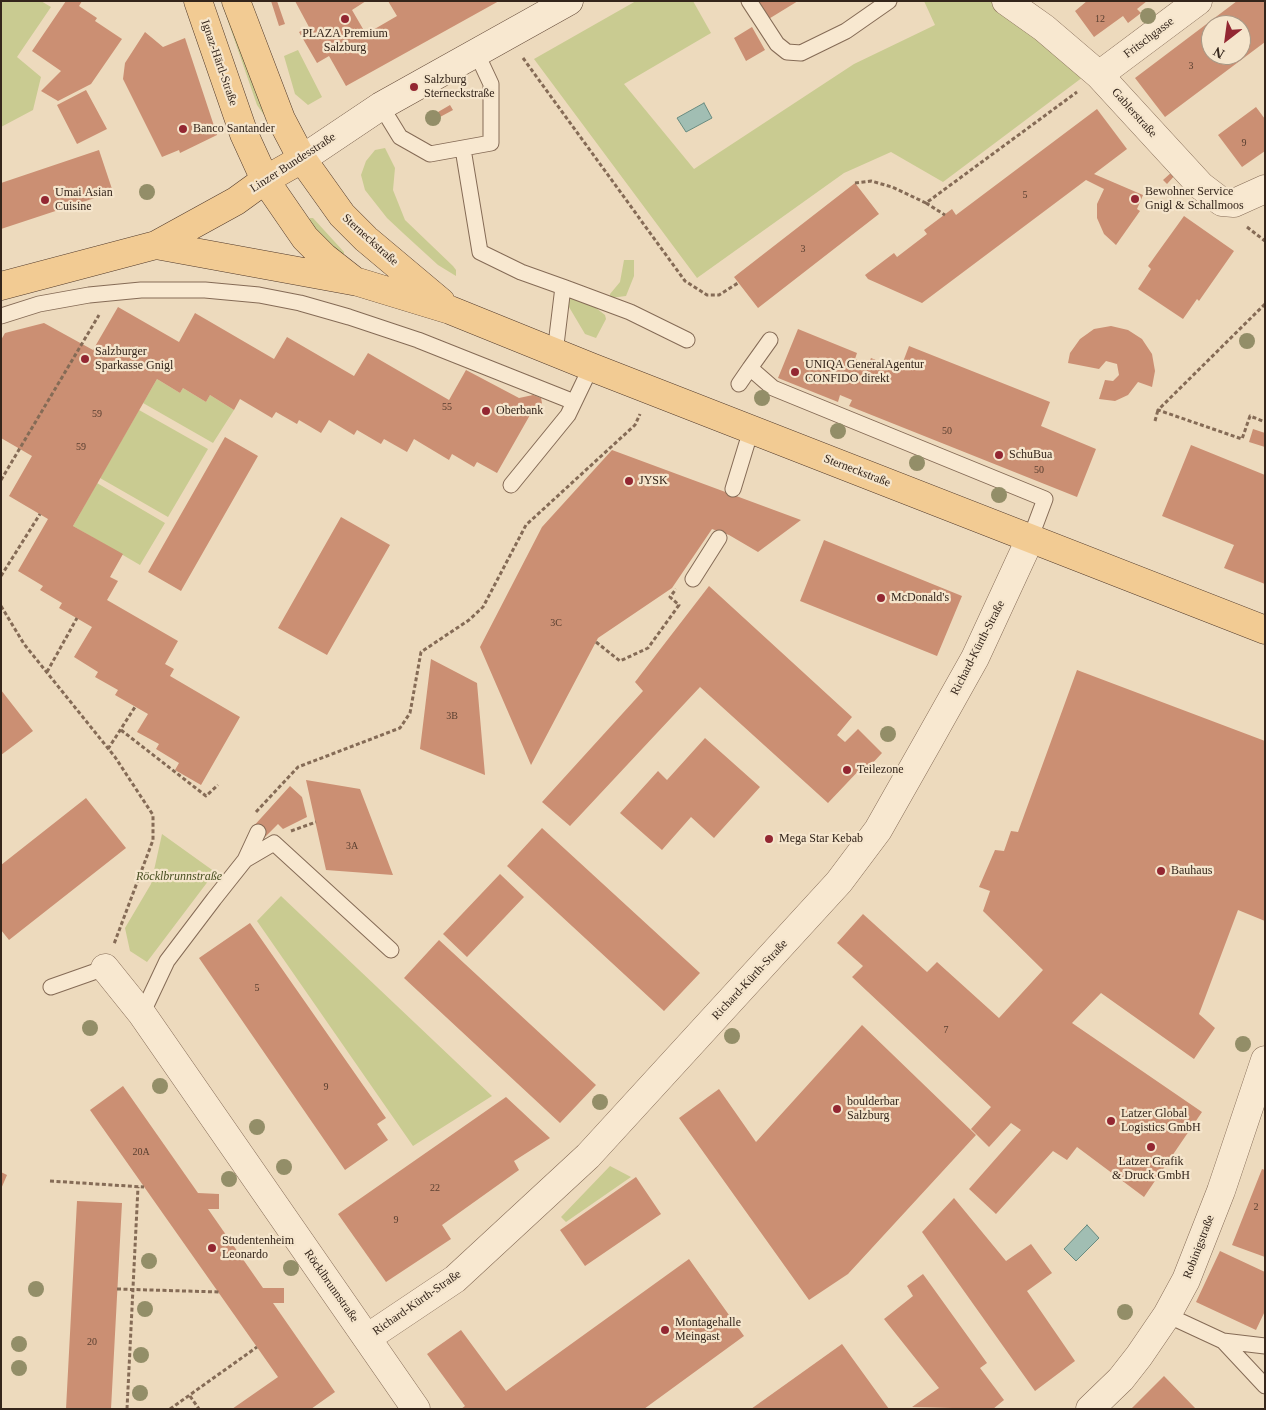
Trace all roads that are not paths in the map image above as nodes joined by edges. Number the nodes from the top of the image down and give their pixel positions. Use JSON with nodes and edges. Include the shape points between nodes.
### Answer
{"nodes":[{"id":1,"x":198,"y":1,"type":"edge"},
{"id":2,"x":236,"y":1,"type":"edge"},
{"id":3,"x":569,"y":1,"type":"edge"},
{"id":4,"x":749,"y":1,"type":"edge"},
{"id":5,"x":889,"y":1,"type":"edge"},
{"id":6,"x":1006,"y":1,"type":"edge"},
{"id":7,"x":1198,"y":1,"type":"edge"},
{"id":8,"x":477,"y":54,"type":"junction"},
{"id":9,"x":1100,"y":75,"type":"junction"},
{"id":10,"x":381,"y":106,"type":"junction"},
{"id":11,"x":463,"y":149,"type":"junction"},
{"id":12,"x":302,"y":159,"type":"junction"},
{"id":13,"x":265,"y":180,"type":"junction"},
{"id":14,"x":1265,"y":189,"type":"edge"},
{"id":15,"x":156,"y":245,"type":"junction"},
{"id":16,"x":358,"y":282,"type":"junction"},
{"id":17,"x":1,"y":286,"type":"edge"},
{"id":18,"x":563,"y":287,"type":"junction"},
{"id":19,"x":450,"y":310,"type":"junction"},
{"id":20,"x":1,"y":316,"type":"edge"},
{"id":21,"x":687,"y":340,"type":"dead end"},
{"id":22,"x":770,"y":340,"type":"dead end"},
{"id":23,"x":555,"y":353,"type":"junction"},
{"id":24,"x":591,"y":367,"type":"junction"},
{"id":25,"x":750,"y":368,"type":"junction"},
{"id":26,"x":739,"y":384,"type":"dead end"},
{"id":27,"x":574,"y":402,"type":"junction"},
{"id":28,"x":751,"y":430,"type":"junction"},
{"id":29,"x":511,"y":485,"type":"dead end"},
{"id":30,"x":733,"y":489,"type":"dead end"},
{"id":31,"x":719,"y":538,"type":"dead end"},
{"id":32,"x":1030,"y":539,"type":"junction"},
{"id":33,"x":693,"y":579,"type":"road end"},
{"id":34,"x":1265,"y":630,"type":"edge"},
{"id":35,"x":258,"y":832,"type":"dead end"},
{"id":36,"x":245,"y":860,"type":"junction"},
{"id":37,"x":391,"y":950,"type":"dead end"},
{"id":38,"x":105,"y":968,"type":"joint"},
{"id":39,"x":51,"y":987,"type":"dead end"},
{"id":40,"x":142,"y":1014,"type":"junction"},
{"id":41,"x":1265,"y":1060,"type":"edge"},
{"id":42,"x":1255,"y":1122,"type":"edge"},
{"id":43,"x":1167,"y":1315,"type":"junction"},
{"id":44,"x":367,"y":1338,"type":"junction"},
{"id":45,"x":1223,"y":1341,"type":"junction"},
{"id":46,"x":1265,"y":1346,"type":"edge"},
{"id":47,"x":1265,"y":1386,"type":"edge"},
{"id":48,"x":416,"y":1409,"type":"edge"},
{"id":49,"x":1090,"y":1409,"type":"edge"}],
"edges":[{"from":1,"to":13,"type":"main road","name":"Ignaz-Härtl-Straße","via":[[244,134]]},
{"from":2,"to":12,"type":"main road","via":[[281,119]]},
{"from":3,"to":8,"type":"street","name":"Linzer Bundesstraße"},
{"from":4,"to":5,"type":"lane","via":[[777,44],[787,52],[801,53],[846,31]]},
{"from":6,"to":9,"type":"street","name":"Gablerstraße"},
{"from":7,"to":9,"type":"street","name":"Fritschgasse"},
{"from":8,"to":10,"type":"street","name":"Linzer Bundesstraße"},
{"from":8,"to":11,"type":"lane","via":[[491,84],[491,143]]},
{"from":9,"to":14,"type":"street","name":"Gablerstraße","via":[[1201,186],[1222,202],[1234,203]]},
{"from":10,"to":11,"type":"lane","via":[[400,137],[430,154]]},
{"from":10,"to":12,"type":"street","name":"Linzer Bundesstraße"},
{"from":11,"to":18,"type":"lane","via":[[480,252]]},
{"from":12,"to":13,"type":"main road","name":"Linzer Bundesstraße"},
{"from":12,"to":19,"type":"main road","name":"Sterneckstraße","via":[[342,215],[366,240]]},
{"from":13,"to":15,"type":"main road","name":"Linzer Bundesstraße","via":[[236,201]]},
{"from":13,"to":16,"type":"main road","name":"Sterneckstraße","via":[[305,238]]},
{"from":15,"to":16,"type":"main road","name":"Sterneckstraße"},
{"from":15,"to":17,"type":"main road","name":"Linzer Bundesstraße"},
{"from":16,"to":19,"type":"main road","name":"Sterneckstraße"},
{"from":18,"to":21,"type":"lane","via":[[630,312]]},
{"from":18,"to":23,"type":"lane"},
{"from":19,"to":23,"type":"main road","name":"Sterneckstraße"},
{"from":20,"to":27,"type":"lane","via":[[39,304],[140,290],[205,290],[259,295],[349,316]]},
{"from":22,"to":25,"type":"lane"},
{"from":23,"to":24,"type":"main road","name":"Sterneckstraße"},
{"from":24,"to":27,"type":"lane"},
{"from":24,"to":28,"type":"main road","name":"Sterneckstraße"},
{"from":25,"to":26,"type":"lane"},
{"from":25,"to":32,"type":"lane","via":[[773,388],[1045,499]]},
{"from":27,"to":29,"type":"lane","via":[[568,415]]},
{"from":28,"to":30,"type":"lane"},
{"from":28,"to":32,"type":"main road","name":"Sterneckstraße"},
{"from":31,"to":33,"type":"lane"},
{"from":32,"to":34,"type":"main road","name":"Sterneckstraße"},
{"from":32,"to":44,"type":"street","name":"Richard-Kürth-Straße","via":[[975,658],[878,830],[839,882],[588,1156],[455,1279]]},
{"from":35,"to":36,"type":"lane"},
{"from":36,"to":37,"type":"lane","via":[[274,842]]},
{"from":36,"to":40,"type":"lane","via":[[167,961]]},
{"from":38,"to":39,"type":"lane"},
{"from":38,"to":40,"type":"street","name":"Röcklbrunnstraße"},
{"from":40,"to":44,"type":"street","name":"Röcklbrunnstraße"},
{"from":41,"to":42,"type":"street","name":"Robinigstraße"},
{"from":42,"to":43,"type":"street","name":"Robinigstraße","via":[[1186,1280]]},
{"from":43,"to":45,"type":"lane"},
{"from":43,"to":49,"type":"street","name":"Robinigstraße","via":[[1121,1379]]},
{"from":44,"to":48,"type":"street","name":"Röcklbrunnstraße"},
{"from":45,"to":46,"type":"lane"},
{"from":45,"to":47,"type":"lane"}]}
